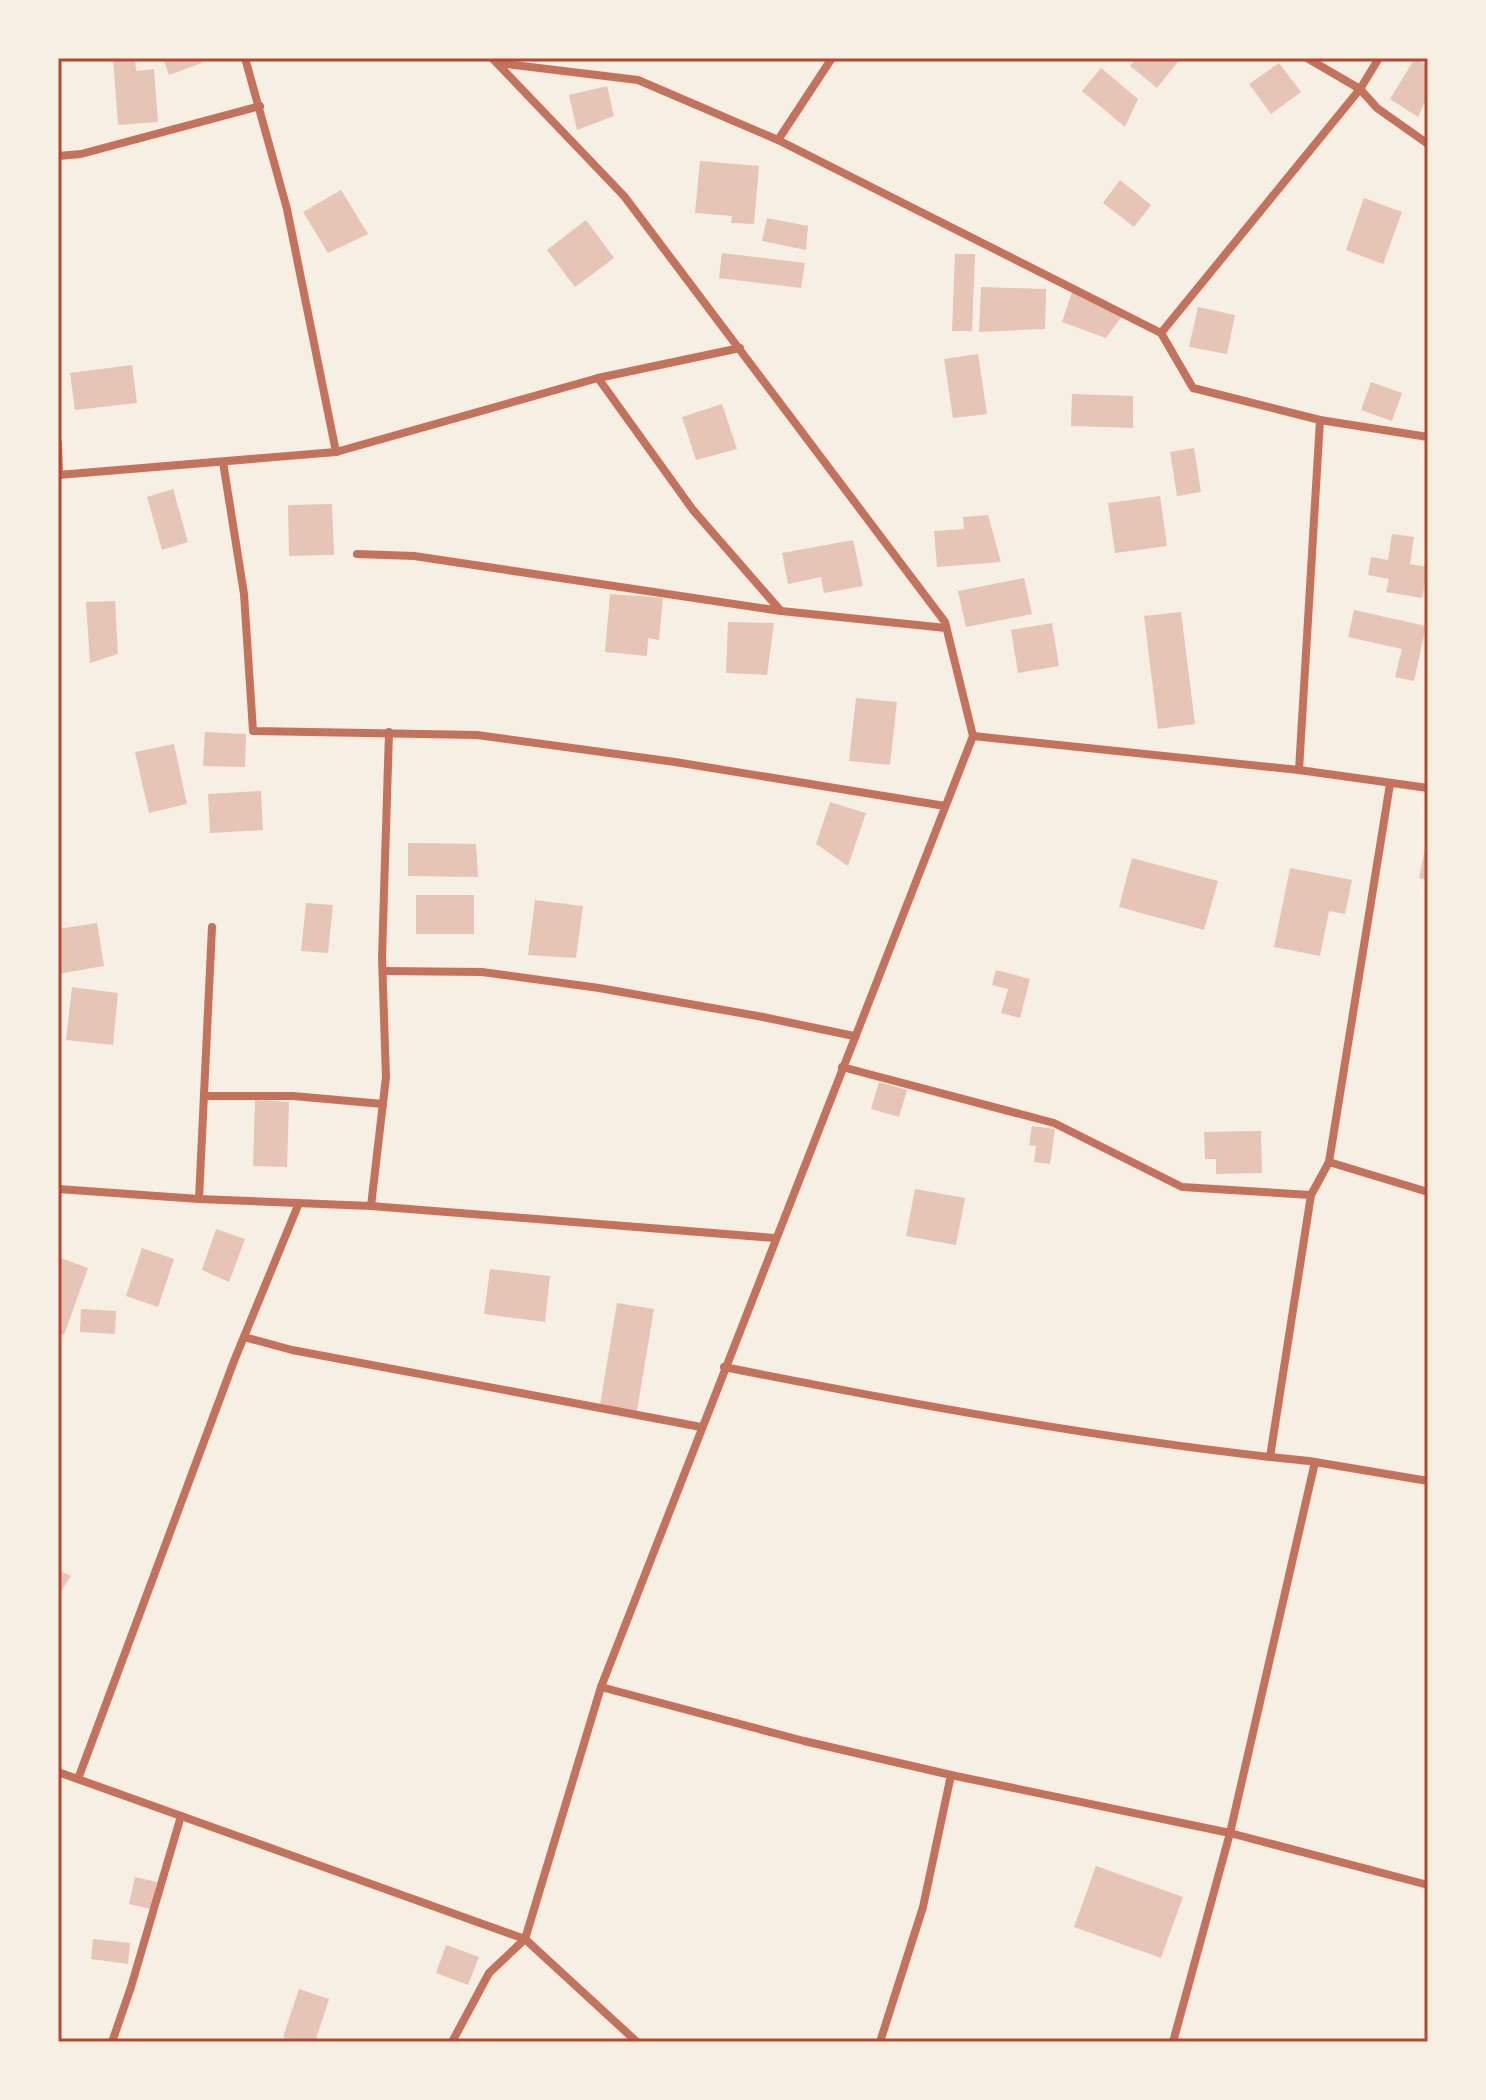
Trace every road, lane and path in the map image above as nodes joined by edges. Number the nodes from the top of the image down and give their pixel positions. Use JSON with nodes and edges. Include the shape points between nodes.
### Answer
{"nodes":[{"id":1,"x":245,"y":58,"type":"edge"},
{"id":2,"x":832,"y":58,"type":"edge"},
{"id":3,"x":1307,"y":58,"type":"edge"},
{"id":4,"x":1379,"y":58,"type":"edge"},
{"id":5,"x":494,"y":60,"type":"edge"},
{"id":6,"x":1360,"y":89,"type":"junction"},
{"id":7,"x":260,"y":106,"type":"junction"},
{"id":8,"x":778,"y":140,"type":"junction"},
{"id":9,"x":1428,"y":144,"type":"edge"},
{"id":10,"x":58,"y":156,"type":"edge"},
{"id":11,"x":1161,"y":333,"type":"junction"},
{"id":12,"x":740,"y":348,"type":"junction"},
{"id":13,"x":598,"y":378,"type":"junction"},
{"id":14,"x":1320,"y":420,"type":"junction"},
{"id":15,"x":1428,"y":437,"type":"edge"},
{"id":16,"x":58,"y":443,"type":"edge"},
{"id":17,"x":336,"y":452,"type":"junction"},
{"id":18,"x":223,"y":462,"type":"junction"},
{"id":19,"x":59,"y":475,"type":"edge"},
{"id":20,"x":357,"y":554,"type":"dead end"},
{"id":21,"x":781,"y":611,"type":"junction"},
{"id":22,"x":946,"y":628,"type":"junction"},
{"id":23,"x":389,"y":732,"type":"junction"},
{"id":24,"x":973,"y":736,"type":"junction"},
{"id":25,"x":1299,"y":770,"type":"junction"},
{"id":26,"x":1390,"y":784,"type":"junction"},
{"id":27,"x":1428,"y":788,"type":"edge"},
{"id":28,"x":945,"y":806,"type":"junction"},
{"id":29,"x":212,"y":927,"type":"dead end"},
{"id":30,"x":383,"y":971,"type":"junction"},
{"id":31,"x":854,"y":1036,"type":"junction"},
{"id":32,"x":842,"y":1067,"type":"junction"},
{"id":33,"x":204,"y":1096,"type":"junction"},
{"id":34,"x":383,"y":1104,"type":"junction"},
{"id":35,"x":1329,"y":1162,"type":"junction"},
{"id":36,"x":58,"y":1189,"type":"edge"},
{"id":37,"x":1428,"y":1192,"type":"edge"},
{"id":38,"x":1311,"y":1195,"type":"junction"},
{"id":39,"x":199,"y":1199,"type":"junction"},
{"id":40,"x":299,"y":1203,"type":"junction"},
{"id":41,"x":371,"y":1206,"type":"junction"},
{"id":42,"x":775,"y":1238,"type":"junction"},
{"id":43,"x":244,"y":1337,"type":"junction"},
{"id":44,"x":724,"y":1367,"type":"junction"},
{"id":45,"x":701,"y":1427,"type":"junction"},
{"id":46,"x":1270,"y":1457,"type":"junction"},
{"id":47,"x":1315,"y":1462,"type":"junction"},
{"id":48,"x":1428,"y":1481,"type":"edge"},
{"id":49,"x":601,"y":1687,"type":"junction"},
{"id":50,"x":58,"y":1772,"type":"edge"},
{"id":51,"x":951,"y":1775,"type":"junction"},
{"id":52,"x":78,"y":1779,"type":"junction"},
{"id":53,"x":181,"y":1816,"type":"junction"},
{"id":54,"x":1230,"y":1833,"type":"junction"},
{"id":55,"x":1428,"y":1885,"type":"edge"},
{"id":56,"x":525,"y":1939,"type":"junction"},
{"id":57,"x":112,"y":2042,"type":"edge"},
{"id":58,"x":452,"y":2042,"type":"edge"},
{"id":59,"x":637,"y":2042,"type":"edge"},
{"id":60,"x":880,"y":2042,"type":"edge"},
{"id":61,"x":1173,"y":2042,"type":"edge"}],
"edges":[{"from":1,"to":7,"type":"street"},
{"from":2,"to":8,"type":"street"},
{"from":3,"to":6,"type":"street"},
{"from":4,"to":6,"type":"street"},
{"from":5,"to":8,"type":"street","via":[[638,80]]},
{"from":5,"to":12,"type":"street","via":[[624,196]]},
{"from":6,"to":9,"type":"street","via":[[1377,108]]},
{"from":6,"to":11,"type":"street"},
{"from":7,"to":10,"type":"street"},
{"from":7,"to":17,"type":"street","via":[[287,209]]},
{"from":8,"to":11,"type":"street"},
{"from":11,"to":14,"type":"street","via":[[1193,388]]},
{"from":12,"to":13,"type":"street"},
{"from":12,"to":22,"type":"street"},
{"from":13,"to":17,"type":"street"},
{"from":13,"to":21,"type":"street","via":[[693,510]]},
{"from":14,"to":15,"type":"street"},
{"from":14,"to":25,"type":"street"},
{"from":16,"to":19,"type":"street"},
{"from":17,"to":18,"type":"street"},
{"from":18,"to":19,"type":"street"},
{"from":18,"to":23,"type":"street","via":[[244,594],[253,731]]},
{"from":20,"to":21,"type":"street","via":[[414,556]]},
{"from":21,"to":22,"type":"street"},
{"from":22,"to":24,"type":"street"},
{"from":23,"to":28,"type":"street","via":[[493,737]]},
{"from":23,"to":30,"type":"street"},
{"from":24,"to":25,"type":"street"},
{"from":24,"to":28,"type":"street"},
{"from":25,"to":26,"type":"street"},
{"from":26,"to":27,"type":"street"},
{"from":26,"to":35,"type":"street"},
{"from":28,"to":31,"type":"street"},
{"from":29,"to":33,"type":"street"},
{"from":30,"to":31,"type":"street","via":[[482,972],[599,988]]},
{"from":30,"to":34,"type":"street"},
{"from":31,"to":32,"type":"street"},
{"from":32,"to":38,"type":"street","via":[[1054,1123],[1182,1187]]},
{"from":32,"to":42,"type":"street"},
{"from":33,"to":34,"type":"street"},
{"from":33,"to":39,"type":"street"},
{"from":34,"to":41,"type":"street"},
{"from":35,"to":37,"type":"street"},
{"from":35,"to":38,"type":"street"},
{"from":36,"to":39,"type":"street"},
{"from":38,"to":46,"type":"street"},
{"from":39,"to":40,"type":"street"},
{"from":40,"to":41,"type":"street"},
{"from":40,"to":43,"type":"street"},
{"from":41,"to":42,"type":"street"},
{"from":42,"to":44,"type":"street"},
{"from":43,"to":45,"type":"street"},
{"from":43,"to":52,"type":"street"},
{"from":44,"to":45,"type":"street"},
{"from":44,"to":46,"type":"street","via":[[1135,1442]]},
{"from":45,"to":49,"type":"street"},
{"from":46,"to":47,"type":"street"},
{"from":47,"to":48,"type":"street"},
{"from":47,"to":54,"type":"street"},
{"from":49,"to":51,"type":"street"},
{"from":49,"to":56,"type":"street"},
{"from":50,"to":52,"type":"street"},
{"from":51,"to":54,"type":"street"},
{"from":51,"to":60,"type":"street","via":[[923,1907]]},
{"from":52,"to":53,"type":"street"},
{"from":53,"to":56,"type":"street"},
{"from":53,"to":57,"type":"street"},
{"from":54,"to":55,"type":"street"},
{"from":54,"to":61,"type":"street"},
{"from":56,"to":58,"type":"street","via":[[489,1973]]},
{"from":56,"to":59,"type":"street"}]}
